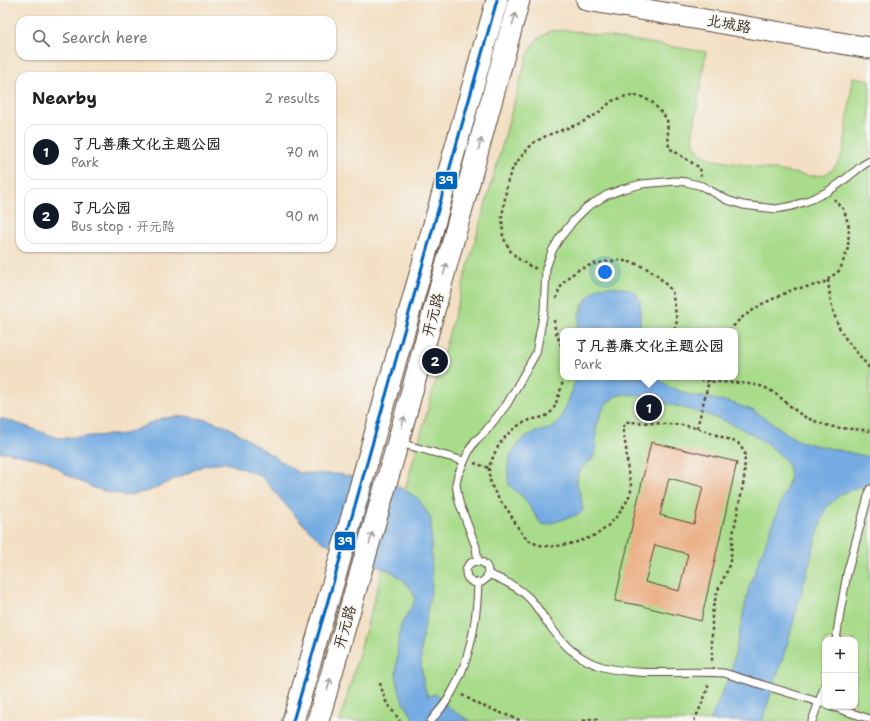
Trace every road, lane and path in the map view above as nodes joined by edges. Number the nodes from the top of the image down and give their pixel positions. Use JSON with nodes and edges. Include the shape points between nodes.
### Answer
{"nodes":[{"id":1,"x":497,"y":0,"type":"edge"},
{"id":2,"x":519,"y":0,"type":"edge"},
{"id":3,"x":587,"y":0,"type":"edge"},
{"id":4,"x":870,"y":48,"type":"edge"},
{"id":5,"x":870,"y":161,"type":"edge"},
{"id":6,"x":702,"y":186,"type":"junction"},
{"id":7,"x":827,"y":192,"type":"junction"},
{"id":8,"x":546,"y":268,"type":"junction"},
{"id":9,"x":828,"y":279,"type":"junction"},
{"id":10,"x":554,"y":304,"type":"dead end"},
{"id":11,"x":554,"y":316,"type":"dead end"},
{"id":12,"x":675,"y":328,"type":"edge"},
{"id":13,"x":732,"y":328,"type":"edge"},
{"id":14,"x":560,"y":342,"type":"edge"},
{"id":15,"x":866,"y":364,"type":"junction"},
{"id":16,"x":870,"y":366,"type":"edge"},
{"id":17,"x":870,"y":369,"type":"edge"},
{"id":18,"x":563,"y":380,"type":"edge"},
{"id":19,"x":710,"y":380,"type":"edge"},
{"id":20,"x":719,"y":380,"type":"edge"},
{"id":21,"x":697,"y":428,"type":"junction"},
{"id":22,"x":870,"y":431,"type":"edge"},
{"id":23,"x":398,"y":442,"type":"junction"},
{"id":24,"x":464,"y":460,"type":"junction"},
{"id":25,"x":489,"y":468,"type":"junction"},
{"id":26,"x":869,"y":491,"type":"edge"},
{"id":27,"x":478,"y":562,"type":"junction"},
{"id":28,"x":488,"y":574,"type":"junction"},
{"id":29,"x":478,"y":583,"type":"junction"},
{"id":30,"x":836,"y":637,"type":"edge"},
{"id":31,"x":711,"y":672,"type":"junction"},
{"id":32,"x":380,"y":683,"type":"dead end"},
{"id":33,"x":452,"y":690,"type":"junction"},
{"id":34,"x":822,"y":704,"type":"edge"},
{"id":35,"x":839,"y":709,"type":"edge"},
{"id":36,"x":600,"y":719,"type":"dead end"},
{"id":37,"x":870,"y":719,"type":"edge"},
{"id":38,"x":293,"y":721,"type":"edge"},
{"id":39,"x":318,"y":721,"type":"edge"},
{"id":40,"x":400,"y":721,"type":"edge"},
{"id":41,"x":430,"y":721,"type":"edge"},
{"id":42,"x":522,"y":721,"type":"edge"},
{"id":43,"x":583,"y":721,"type":"edge"},
{"id":44,"x":694,"y":721,"type":"edge"},
{"id":45,"x":812,"y":721,"type":"edge"}],
"edges":[{"from":1,"to":38,"type":"main road","name":"开元路"},
{"from":23,"to":2,"type":"main road","name":"开元路","one_way":true},
{"from":3,"to":4,"type":"main road","name":"北城路"},
{"from":5,"to":7,"type":"lane"},
{"from":6,"to":7,"type":"lane","via":[[727,200],[743,205],[776,209],[792,206]]},
{"from":6,"to":8,"type":"lane","via":[[676,181],[642,184],[607,196],[587,207],[574,220],[559,239]]},
{"from":6,"to":8,"type":"path","via":[[700,168],[669,148],[667,119],[652,102],[640,96],[626,96],[612,101],[581,123],[533,143],[515,164],[508,179],[502,217],[503,237],[511,252],[520,260],[533,268]]},
{"from":7,"to":9,"type":"path","via":[[844,210],[849,227],[848,248],[840,270]]},
{"from":8,"to":24,"type":"lane","via":[[544,311],[536,353],[507,404],[475,441]]},
{"from":9,"to":13,"type":"path","via":[[822,284],[794,289],[762,304]]},
{"from":9,"to":15,"type":"path","via":[[829,295],[837,322],[845,338]]},
{"from":10,"to":12,"type":"path","via":[[566,279],[578,270],[593,264],[619,260],[646,268],[657,275],[672,291],[677,321]]},
{"from":11,"to":14,"type":"path","via":[[555,330]]},
{"from":15,"to":16,"type":"path"},
{"from":15,"to":17,"type":"path"},
{"from":18,"to":25,"type":"path","via":[[552,411],[544,418],[531,419],[520,424],[510,432],[503,439]]},
{"from":19,"to":21,"type":"path"},
{"from":20,"to":22,"type":"path","via":[[762,387],[776,394],[804,416],[820,423]]},
{"from":21,"to":25,"type":"path","via":[[652,422],[628,422],[623,427],[623,434],[631,490],[619,514],[608,526],[590,537],[573,543],[543,546],[531,542],[520,531],[496,495],[490,483]]},
{"from":21,"to":31,"type":"path","via":[[738,443],[745,453],[744,480],[732,534],[728,569],[713,607]]},
{"from":23,"to":24,"type":"lane"},
{"from":39,"to":23,"type":"main road","name":"开元路","one_way":true},
{"from":24,"to":25,"type":"path"},
{"from":24,"to":27,"type":"lane","via":[[456,484],[459,502],[476,547]]},
{"from":26,"to":30,"type":"lane","via":[[848,574]]},
{"from":27,"to":28,"type":"lane","via":[[486,566]]},
{"from":27,"to":29,"type":"lane","via":[[470,564],[466,573],[468,580]]},
{"from":28,"to":29,"type":"lane"},
{"from":28,"to":31,"type":"lane","via":[[527,596],[571,650],[602,667],[646,673]]},
{"from":29,"to":33,"type":"lane","via":[[477,609],[469,651]]},
{"from":31,"to":34,"type":"lane","via":[[724,673]]},
{"from":31,"to":44,"type":"path","via":[[707,690]]},
{"from":32,"to":40,"type":"path","via":[[386,700]]},
{"from":33,"to":41,"type":"lane","via":[[448,700]]},
{"from":33,"to":42,"type":"path","via":[[480,706]]},
{"from":34,"to":45,"type":"lane"},
{"from":35,"to":37,"type":"lane"},
{"from":36,"to":43,"type":"path"}]}
